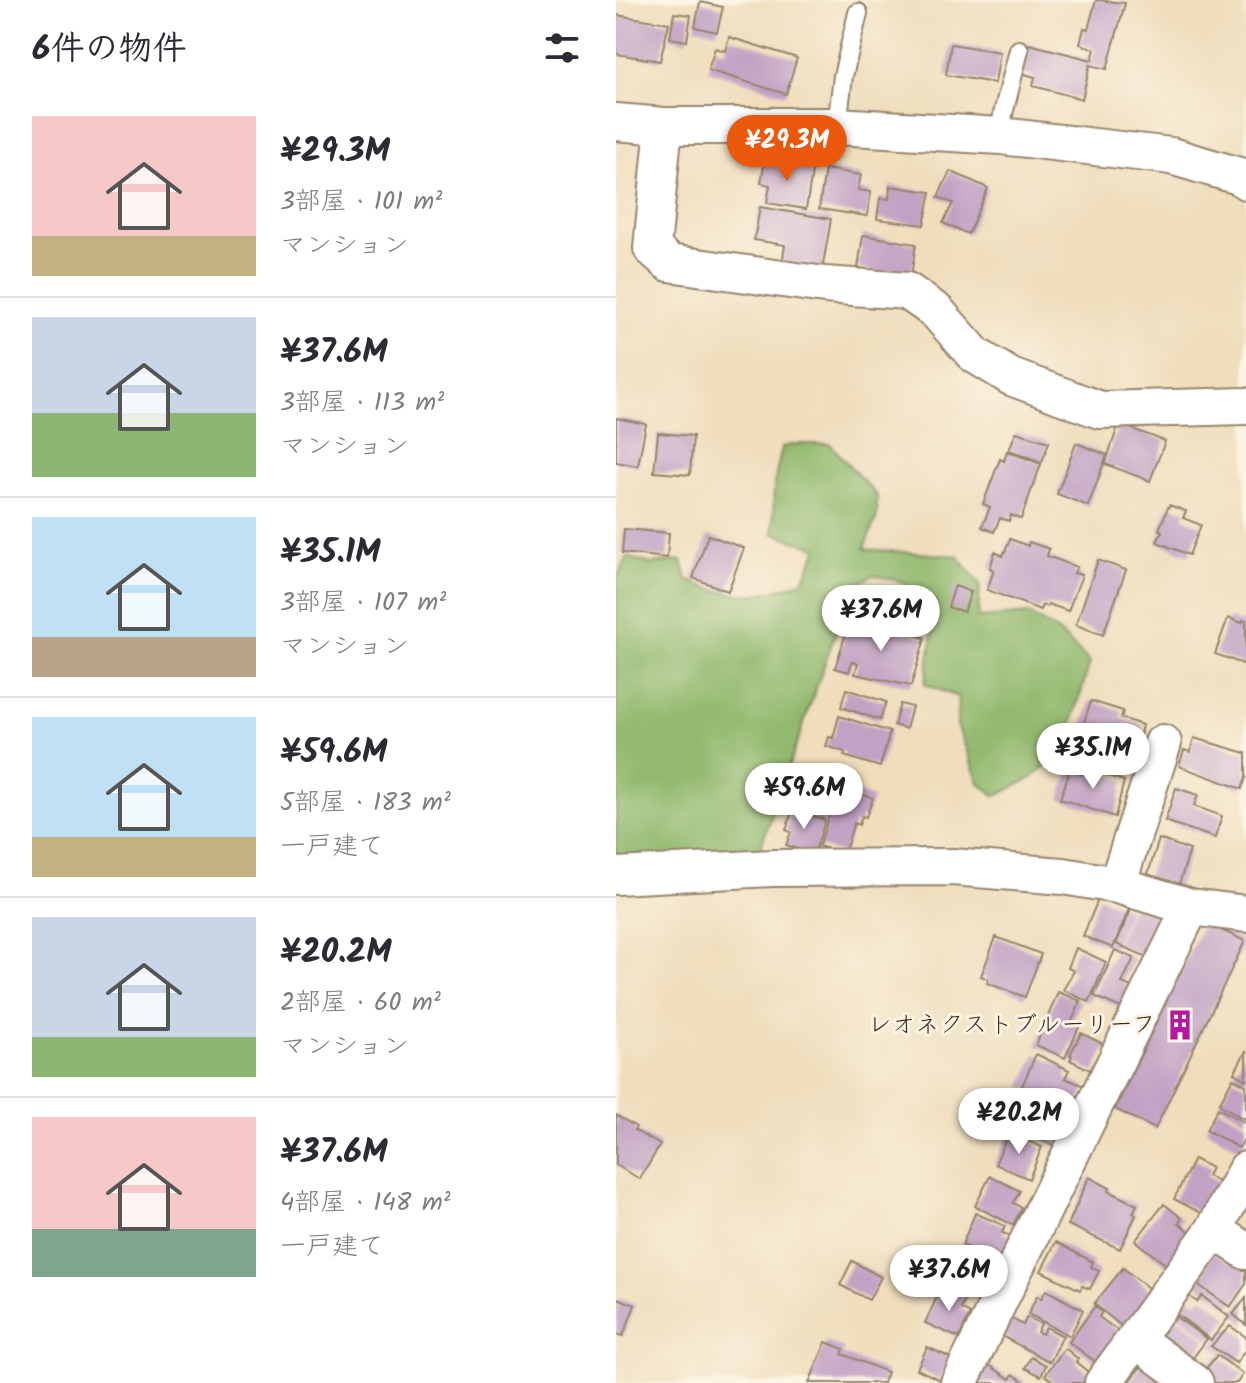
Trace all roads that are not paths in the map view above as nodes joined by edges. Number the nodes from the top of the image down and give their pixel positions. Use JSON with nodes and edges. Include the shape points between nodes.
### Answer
{"nodes":[{"id":1,"x":858,"y":13,"type":"dead end"},
{"id":2,"x":1019,"y":50,"type":"dead end"},
{"id":3,"x":616,"y":122,"type":"edge"},
{"id":4,"x":664,"y":126,"type":"junction"},
{"id":5,"x":837,"y":126,"type":"junction"},
{"id":6,"x":1001,"y":136,"type":"junction"},
{"id":7,"x":1246,"y":181,"type":"edge"},
{"id":8,"x":1246,"y":406,"type":"edge"},
{"id":9,"x":1163,"y":743,"type":"dead end"},
{"id":10,"x":616,"y":876,"type":"edge"},
{"id":11,"x":1117,"y":885,"type":"junction"},
{"id":12,"x":1191,"y":907,"type":"junction"},
{"id":13,"x":1246,"y":914,"type":"edge"},
{"id":14,"x":1246,"y":1170,"type":"edge"},
{"id":15,"x":1214,"y":1230,"type":"junction"},
{"id":16,"x":1246,"y":1251,"type":"edge"},
{"id":17,"x":1135,"y":1339,"type":"junction"},
{"id":18,"x":959,"y":1383,"type":"edge"},
{"id":19,"x":1103,"y":1383,"type":"edge"},
{"id":20,"x":1195,"y":1383,"type":"edge"}],
"edges":[{"from":1,"to":5,"type":"lane"},
{"from":2,"to":6,"type":"lane"},
{"from":3,"to":4,"type":"street"},
{"from":4,"to":5,"type":"street"},
{"from":4,"to":8,"type":"street","via":[[652,248],[669,263],[907,291],[937,312],[975,355],[1011,377],[1100,410]]},
{"from":5,"to":6,"type":"street"},
{"from":6,"to":7,"type":"street","via":[[1171,156]]},
{"from":9,"to":11,"type":"street"},
{"from":10,"to":11,"type":"street","via":[[952,867]]},
{"from":11,"to":12,"type":"street"},
{"from":12,"to":13,"type":"street"},
{"from":12,"to":18,"type":"street"},
{"from":14,"to":15,"type":"street"},
{"from":15,"to":16,"type":"street"},
{"from":15,"to":17,"type":"street"},
{"from":17,"to":19,"type":"street"},
{"from":17,"to":20,"type":"street"}]}
